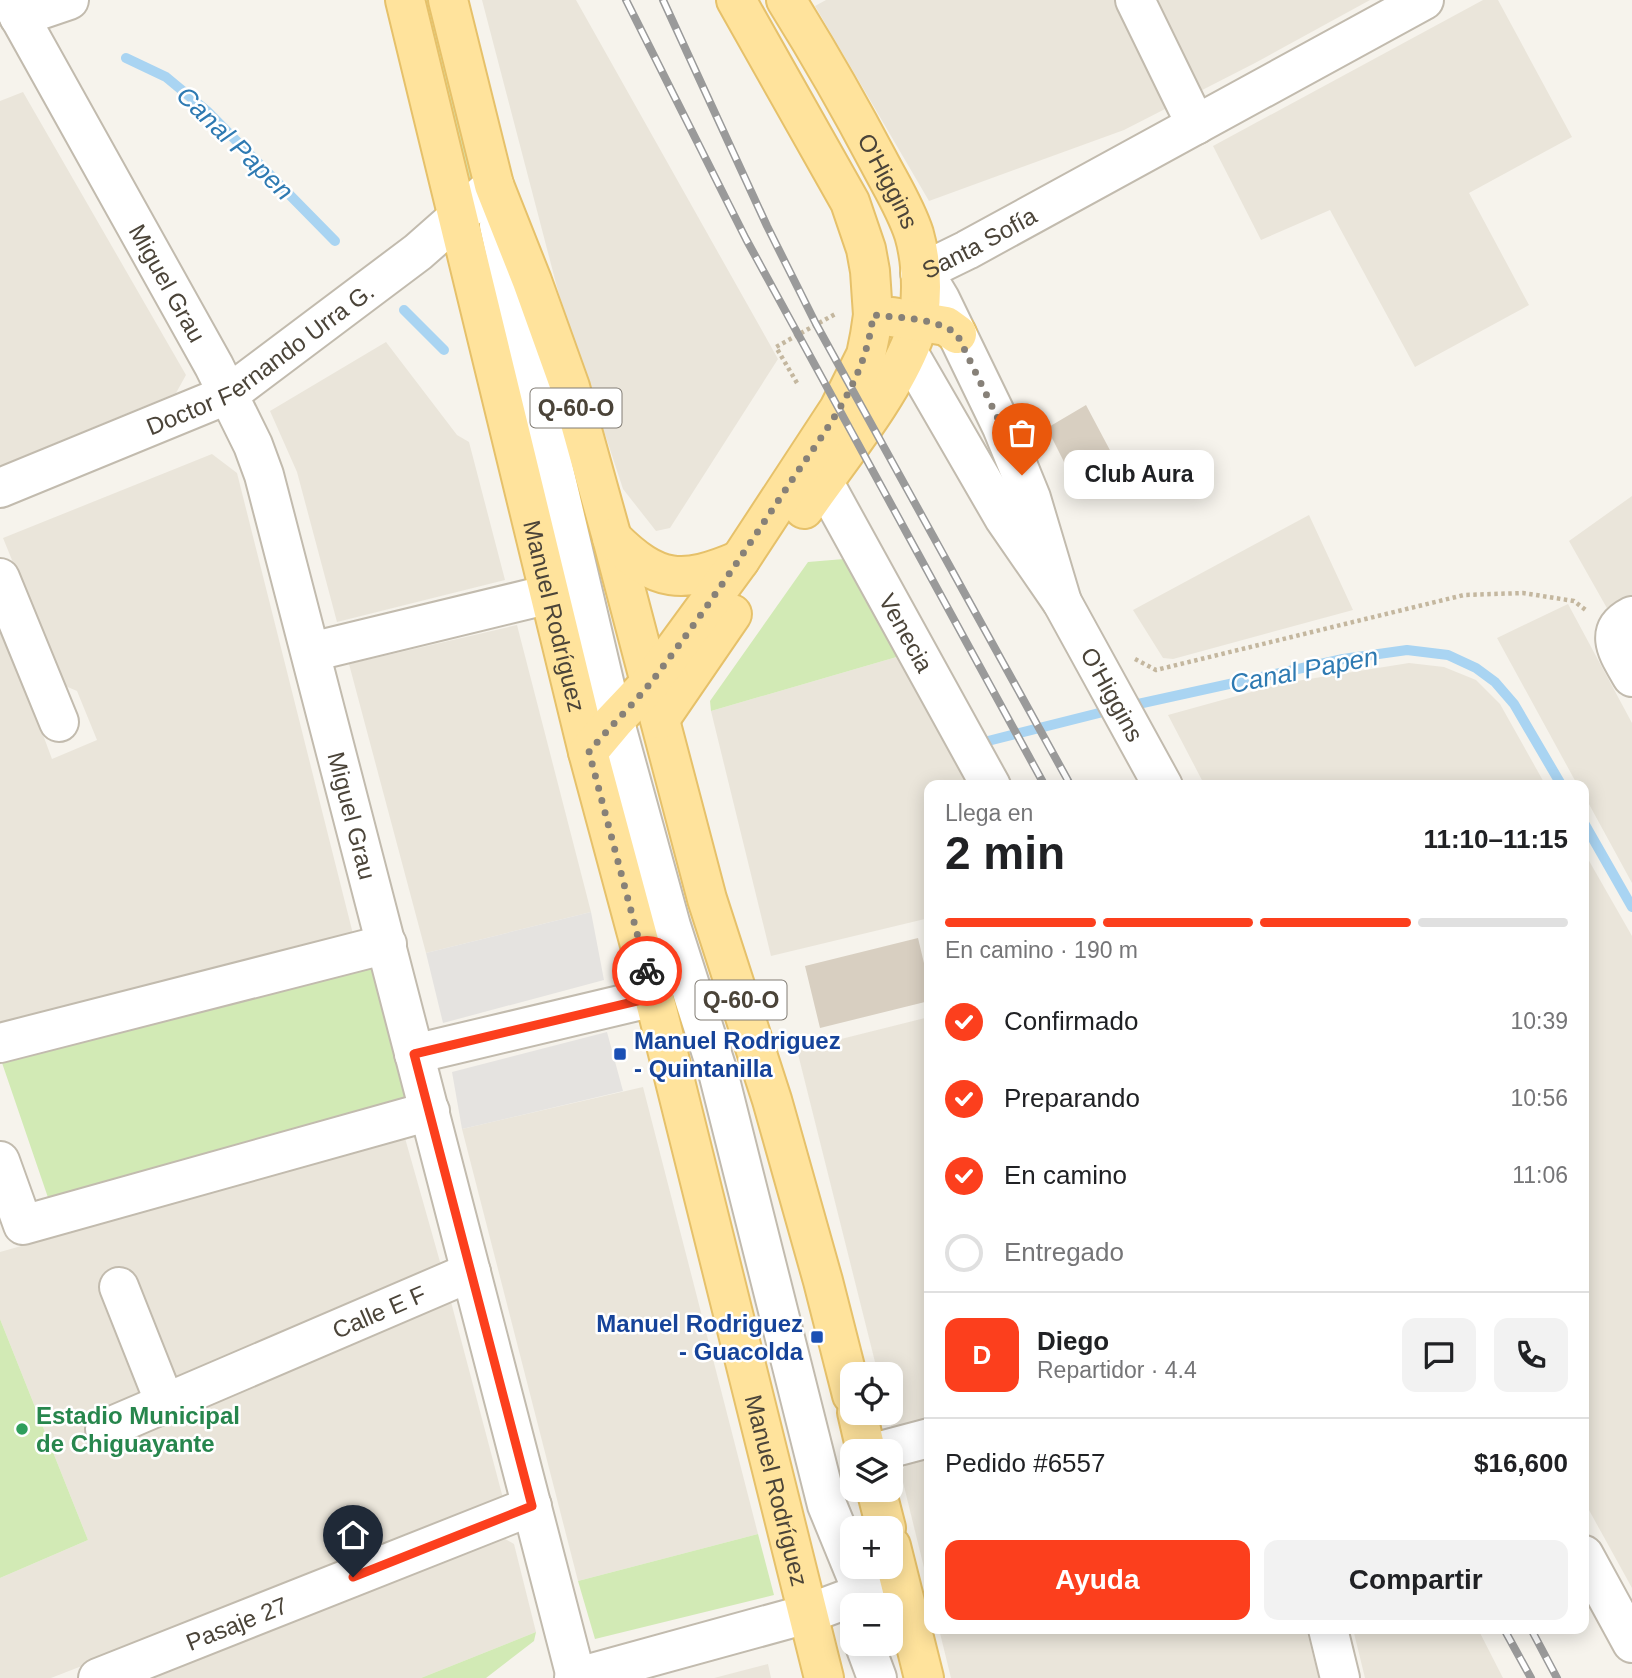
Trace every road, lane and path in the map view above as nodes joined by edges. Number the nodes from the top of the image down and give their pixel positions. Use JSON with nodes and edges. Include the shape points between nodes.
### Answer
{"nodes":[{"id":1,"x":68,"y":0,"type":"edge"},
{"id":2,"x":405,"y":0,"type":"edge"},
{"id":3,"x":448,"y":0,"type":"edge"},
{"id":4,"x":736,"y":0,"type":"edge"},
{"id":5,"x":786,"y":0,"type":"edge"},
{"id":6,"x":1135,"y":0,"type":"edge"},
{"id":7,"x":1424,"y":0,"type":"edge"},
{"id":8,"x":15,"y":9,"type":"edge"},
{"id":9,"x":1196,"y":125,"type":"junction"},
{"id":10,"x":494,"y":185,"type":"junction"},
{"id":11,"x":459,"y":216,"type":"junction"},
{"id":12,"x":920,"y":273,"type":"junction"},
{"id":13,"x":855,"y":314,"type":"junction"},
{"id":14,"x":957,"y":334,"type":"junction"},
{"id":15,"x":913,"y":336,"type":"junction"},
{"id":16,"x":797,"y":383,"type":"dead end"},
{"id":17,"x":229,"y":394,"type":"junction"},
{"id":18,"x":823,"y":481,"type":"junction"},
{"id":19,"x":0,"y":488,"type":"edge"},
{"id":20,"x":612,"y":538,"type":"junction"},
{"id":21,"x":740,"y":561,"type":"junction"},
{"id":22,"x":0,"y":578,"type":"edge"},
{"id":23,"x":550,"y":594,"type":"junction"},
{"id":24,"x":1062,"y":602,"type":"junction"},
{"id":25,"x":1624,"y":625,"type":"edge"},
{"id":26,"x":311,"y":652,"type":"junction"},
{"id":27,"x":1098,"y":667,"type":"junction"},
{"id":28,"x":1632,"y":677,"type":"edge"},
{"id":29,"x":650,"y":683,"type":"junction"},
{"id":30,"x":660,"y":719,"type":"junction"},
{"id":31,"x":614,"y":721,"type":"junction"},
{"id":32,"x":59,"y":722,"type":"dead end"},
{"id":33,"x":589,"y":752,"type":"junction"},
{"id":34,"x":627,"y":768,"type":"junction"},
{"id":35,"x":988,"y":780,"type":"edge"},
{"id":36,"x":1160,"y":780,"type":"edge"},
{"id":37,"x":387,"y":944,"type":"junction"},
{"id":38,"x":654,"y":997,"type":"junction"},
{"id":39,"x":0,"y":1043,"type":"edge"},
{"id":40,"x":414,"y":1054,"type":"junction"},
{"id":41,"x":430,"y":1111,"type":"junction"},
{"id":42,"x":694,"y":1158,"type":"junction"},
{"id":43,"x":0,"y":1161,"type":"edge"},
{"id":44,"x":471,"y":1272,"type":"junction"},
{"id":45,"x":119,"y":1287,"type":"dead end"},
{"id":46,"x":844,"y":1362,"type":"edge"},
{"id":47,"x":164,"y":1404,"type":"junction"},
{"id":48,"x":105,"y":1429,"type":"dead end"},
{"id":49,"x":924,"y":1439,"type":"edge"},
{"id":50,"x":903,"y":1445,"type":"edge"},
{"id":51,"x":532,"y":1506,"type":"junction"},
{"id":52,"x":1589,"y":1564,"type":"edge"},
{"id":53,"x":879,"y":1579,"type":"edge"},
{"id":54,"x":899,"y":1579,"type":"edge"},
{"id":55,"x":850,"y":1593,"type":"edge"},
{"id":56,"x":854,"y":1593,"type":"edge"},
{"id":57,"x":866,"y":1593,"type":"edge"},
{"id":58,"x":840,"y":1607,"type":"edge"},
{"id":59,"x":807,"y":1614,"type":"junction"},
{"id":60,"x":1329,"y":1634,"type":"edge"},
{"id":61,"x":1632,"y":1643,"type":"edge"},
{"id":62,"x":869,"y":1656,"type":"edge"},
{"id":63,"x":889,"y":1656,"type":"edge"},
{"id":64,"x":575,"y":1677,"type":"edge"},
{"id":65,"x":98,"y":1678,"type":"edge"},
{"id":66,"x":824,"y":1678,"type":"edge"},
{"id":67,"x":877,"y":1678,"type":"edge"},
{"id":68,"x":897,"y":1678,"type":"edge"},
{"id":69,"x":924,"y":1678,"type":"edge"},
{"id":70,"x":1340,"y":1678,"type":"edge"}],
"edges":[{"from":1,"to":8,"type":"street"},
{"from":2,"to":11,"type":"main road","name":"Manuel Rodríguez","number":"Q-60-O"},
{"from":3,"to":10,"type":"main road","number":"Q-60-O"},
{"from":4,"to":13,"type":"main road","name":"O'Higgins","via":[[850,202],[866,249]]},
{"from":5,"to":12,"type":"main road","name":"O'Higgins","via":[[902,207],[913,233]]},
{"from":6,"to":9,"type":"street"},
{"from":7,"to":9,"type":"street","name":"Santa Sofía"},
{"from":8,"to":17,"type":"street","name":"Miguel Grau"},
{"from":9,"to":12,"type":"street","name":"Santa Sofía"},
{"from":10,"to":11,"type":"street","name":"Doctor Fernando Urra G."},
{"from":10,"to":20,"type":"main road","number":"Q-60-O","via":[[570,387]]},
{"from":10,"to":31,"type":"street","via":[[510,283]]},
{"from":11,"to":17,"type":"street","name":"Doctor Fernando Urra G."},
{"from":11,"to":23,"type":"main road","name":"Manuel Rodríguez","number":"Q-60-O"},
{"from":12,"to":14,"type":"street","name":"O'Higgins","via":[[931,284]]},
{"from":12,"to":15,"type":"main road","name":"Santa Sofía"},
{"from":13,"to":15,"type":"main road"},
{"from":13,"to":16,"type":"path","via":[[776,347]]},
{"from":13,"to":21,"type":"main road","via":[[866,355],[852,387]]},
{"from":14,"to":15,"type":"main road","via":[[946,326]]},
{"from":14,"to":24,"type":"street","name":"O'Higgins","via":[[1031,498]]},
{"from":15,"to":18,"type":"main road","name":"Santa Sofía","via":[[886,392]]},
{"from":15,"to":24,"type":"street","name":"O'Higgins","via":[[1004,518]]},
{"from":17,"to":19,"type":"street","name":"Doctor Fernando Urra G."},
{"from":17,"to":26,"type":"street","name":"Miguel Grau","via":[[264,475]]},
{"from":18,"to":30,"type":"main road","name":"Santa Sofía"},
{"from":18,"to":35,"type":"street","name":"Venecia"},
{"from":20,"to":21,"type":"main road","via":[[641,564],[664,575],[703,574]]},
{"from":20,"to":29,"type":"main road","number":"Q-60-O"},
{"from":21,"to":29,"type":"main road"},
{"from":22,"to":32,"type":"street"},
{"from":23,"to":26,"type":"street"},
{"from":23,"to":33,"type":"main road","name":"Manuel Rodríguez","number":"Q-60-O"},
{"from":24,"to":27,"type":"street","name":"O'Higgins"},
{"from":25,"to":27,"type":"path","via":[[1574,601],[1523,593],[1464,595],[1156,670],[1110,647]]},
{"from":25,"to":28,"type":"street","via":[[1615,642]]},
{"from":26,"to":37,"type":"street","name":"Miguel Grau"},
{"from":27,"to":36,"type":"street","name":"O'Higgins"},
{"from":29,"to":30,"type":"main road","number":"Q-60-O"},
{"from":29,"to":31,"type":"main road"},
{"from":30,"to":34,"type":"street"},
{"from":30,"to":46,"type":"main road","number":"Q-60-O","via":[[707,899],[772,1100]]},
{"from":31,"to":33,"type":"main road"},
{"from":31,"to":34,"type":"street"},
{"from":33,"to":38,"type":"main road","name":"Manuel Rodríguez","number":"Q-60-O"},
{"from":34,"to":56,"type":"street","via":[[719,1076],[827,1505]]},
{"from":37,"to":39,"type":"street"},
{"from":37,"to":40,"type":"street","name":"Miguel Grau"},
{"from":38,"to":40,"type":"street"},
{"from":38,"to":42,"type":"main road","name":"Manuel Rodríguez","number":"Q-60-O"},
{"from":40,"to":41,"type":"street","name":"Miguel Grau"},
{"from":41,"to":43,"type":"street","via":[[23,1225]]},
{"from":41,"to":44,"type":"street","name":"Miguel Grau"},
{"from":42,"to":55,"type":"street","via":[[735,1230],[803,1496],[821,1549]]},
{"from":42,"to":59,"type":"main road","name":"Manuel Rodríguez","number":"Q-60-O"},
{"from":44,"to":47,"type":"street","name":"Calle E F"},
{"from":44,"to":51,"type":"street","name":"Miguel Grau"},
{"from":45,"to":47,"type":"street"},
{"from":47,"to":48,"type":"street","name":"Calle E F"},
{"from":49,"to":50,"type":"street"},
{"from":51,"to":64,"type":"street","name":"Miguel Grau"},
{"from":51,"to":65,"type":"street","name":"Pasaje 27"},
{"from":52,"to":61,"type":"street"},
{"from":53,"to":57,"type":"street"},
{"from":54,"to":69,"type":"main road"},
{"from":58,"to":59,"type":"street"},
{"from":59,"to":64,"type":"street"},
{"from":59,"to":66,"type":"main road","name":"Manuel Rodríguez","number":"Q-60-O"},
{"from":60,"to":70,"type":"street"},
{"from":62,"to":67,"type":"street"},
{"from":63,"to":68,"type":"street"}]}
